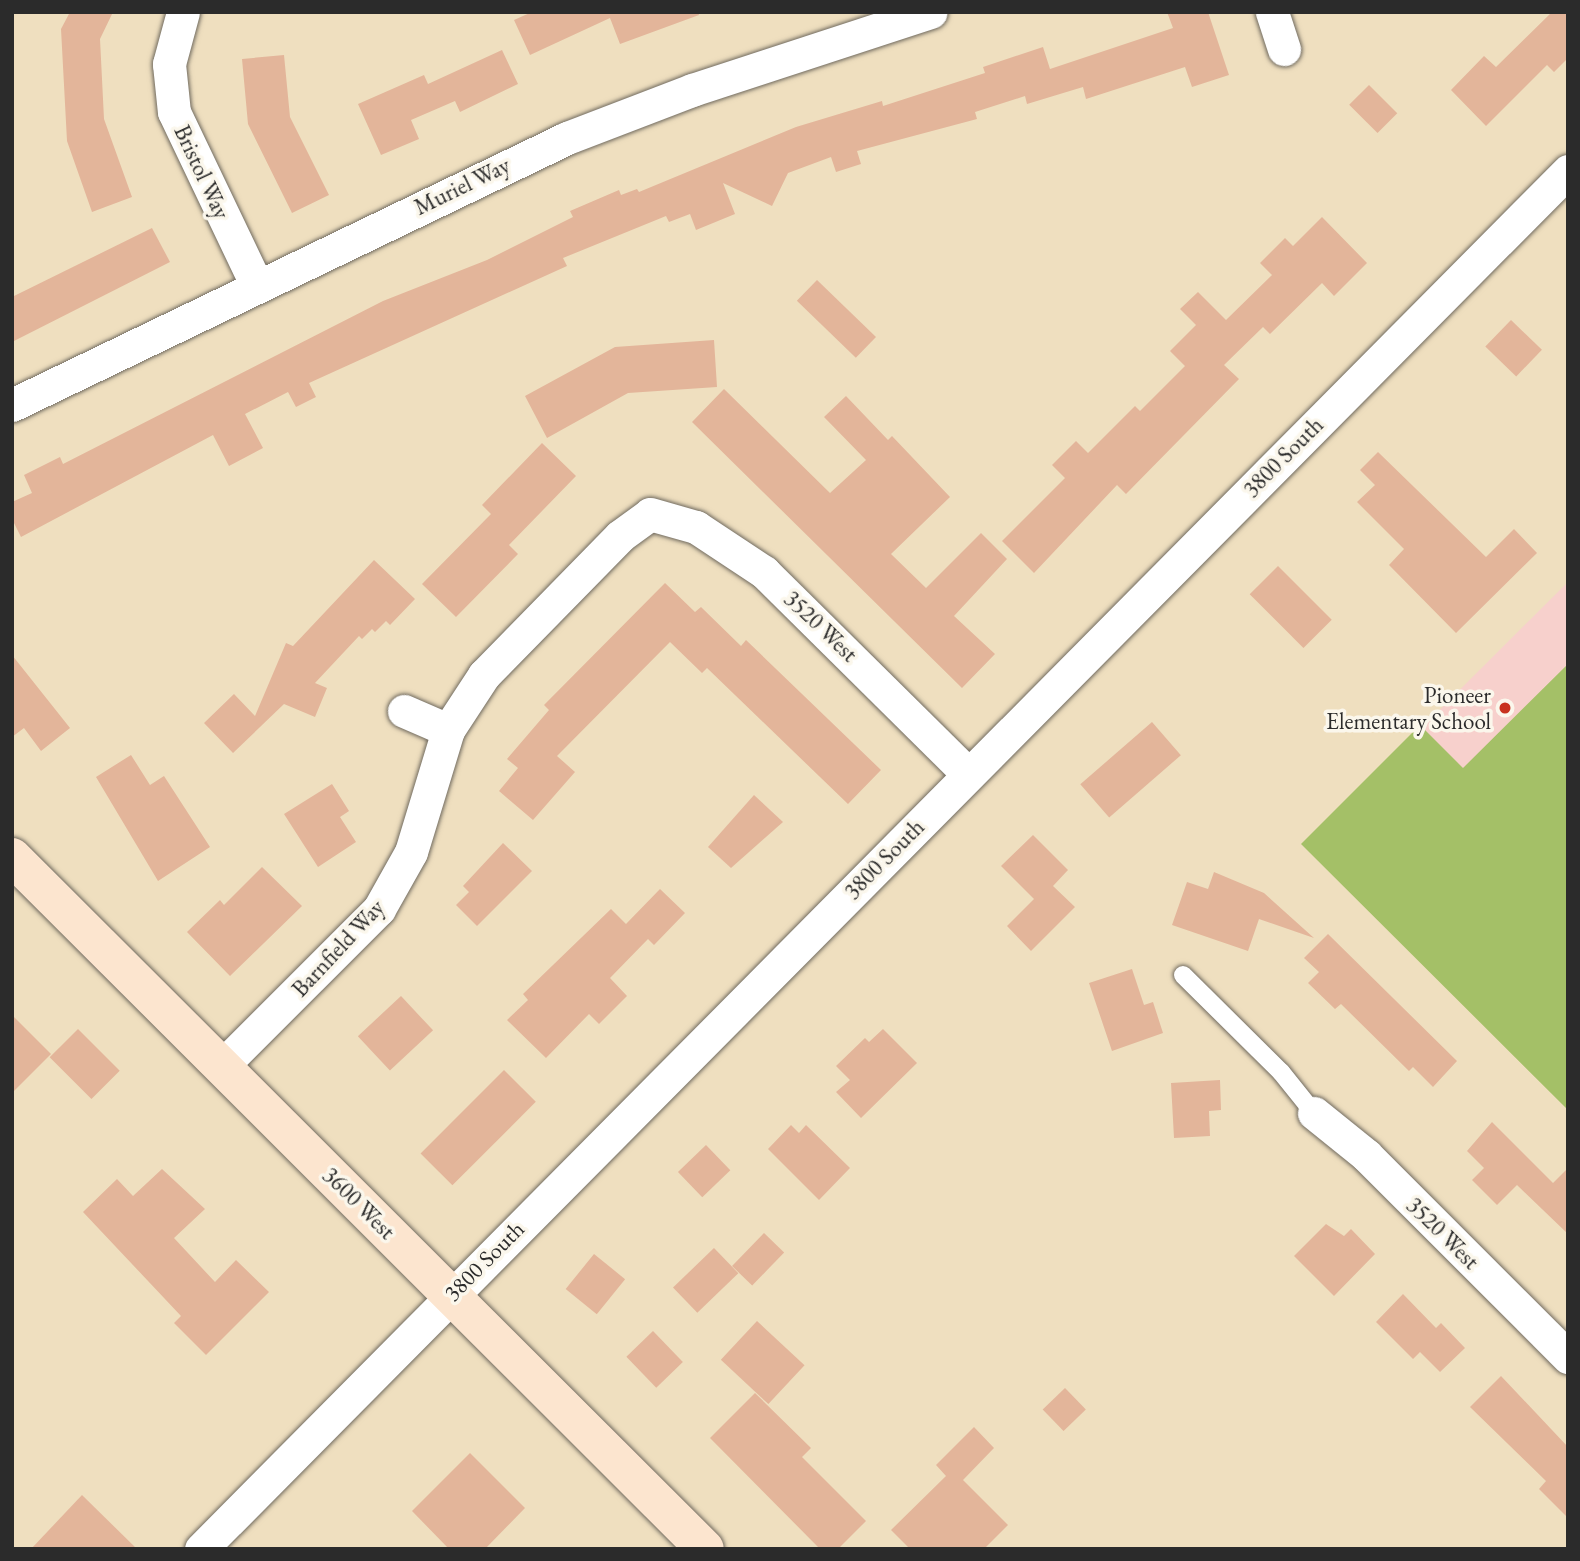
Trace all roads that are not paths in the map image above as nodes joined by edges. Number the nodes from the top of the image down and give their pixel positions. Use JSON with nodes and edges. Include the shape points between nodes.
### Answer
{"nodes":[{"id":1,"x":183,"y":12,"type":"edge"},
{"id":2,"x":931,"y":12,"type":"edge"},
{"id":3,"x":1272,"y":12,"type":"edge"},
{"id":4,"x":863,"y":23,"type":"edge"},
{"id":5,"x":1284,"y":49,"type":"dead end"},
{"id":6,"x":1568,"y":171,"type":"edge"},
{"id":7,"x":257,"y":286,"type":"junction"},
{"id":8,"x":12,"y":405,"type":"edge"},
{"id":9,"x":650,"y":514,"type":"joint"},
{"id":10,"x":404,"y":711,"type":"dead end"},
{"id":11,"x":448,"y":730,"type":"junction"},
{"id":12,"x":968,"y":774,"type":"junction"},
{"id":13,"x":12,"y":857,"type":"edge"},
{"id":14,"x":1183,"y":975,"type":"dead end"},
{"id":15,"x":222,"y":1066,"type":"junction"},
{"id":16,"x":1314,"y":1113,"type":"joint"},
{"id":17,"x":451,"y":1295,"type":"junction"},
{"id":18,"x":1568,"y":1357,"type":"edge"},
{"id":19,"x":201,"y":1549,"type":"edge"},
{"id":20,"x":705,"y":1549,"type":"edge"}],
"edges":[{"from":1,"to":7,"type":"street","name":"Bristol Way","via":[[169,64],[174,112]]},
{"from":2,"to":4,"type":"street","name":"Muriel Way"},
{"from":3,"to":5,"type":"street"},
{"from":4,"to":7,"type":"street","name":"Muriel Way","via":[[568,138]]},
{"from":6,"to":12,"type":"street","name":"3800 South"},
{"from":7,"to":8,"type":"street","name":"Muriel Way"},
{"from":9,"to":11,"type":"street","name":"Barnfield Way","via":[[620,536],[499,658]]},
{"from":9,"to":12,"type":"street","name":"3520 West","via":[[696,527],[764,572]]},
{"from":10,"to":11,"type":"street"},
{"from":11,"to":15,"type":"street","name":"Barnfield Way","via":[[411,852],[379,909]]},
{"from":12,"to":17,"type":"street","name":"3800 South"},
{"from":13,"to":15,"type":"street","name":"3600 West"},
{"from":14,"to":16,"type":"lane","via":[[1280,1072]]},
{"from":15,"to":17,"type":"street","name":"3600 West"},
{"from":16,"to":18,"type":"street","name":"3520 West","via":[[1366,1155]]},
{"from":17,"to":19,"type":"street","name":"3800 South"},
{"from":17,"to":20,"type":"street","name":"3600 West"}]}
